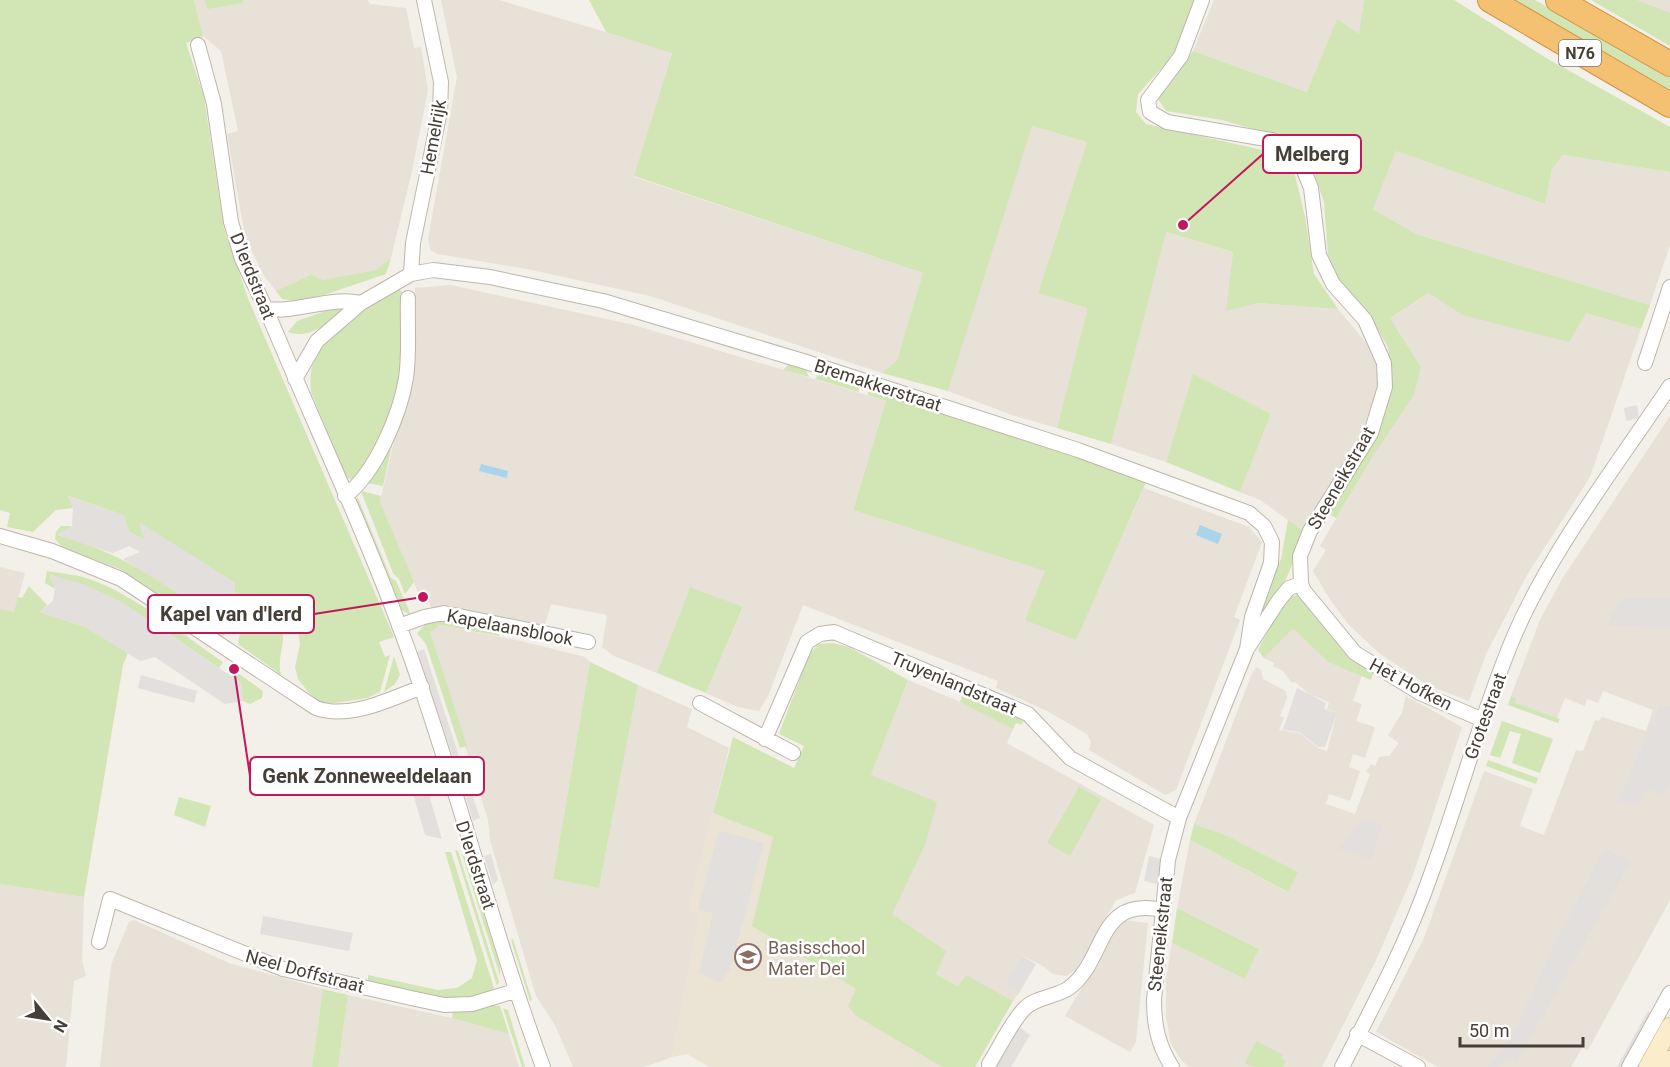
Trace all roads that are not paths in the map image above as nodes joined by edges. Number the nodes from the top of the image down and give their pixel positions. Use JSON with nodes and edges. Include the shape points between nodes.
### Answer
{"nodes":[{"id":1,"x":424,"y":0,"type":"edge"},
{"id":2,"x":1202,"y":0,"type":"edge"},
{"id":3,"x":1490,"y":0,"type":"edge"},
{"id":4,"x":1558,"y":0,"type":"edge"},
{"id":5,"x":198,"y":45,"type":"dead end"},
{"id":6,"x":1670,"y":64,"type":"edge"},
{"id":7,"x":1670,"y":105,"type":"edge"},
{"id":8,"x":411,"y":274,"type":"junction"},
{"id":9,"x":1670,"y":287,"type":"edge"},
{"id":10,"x":408,"y":298,"type":"dead end"},
{"id":11,"x":361,"y":303,"type":"junction"},
{"id":12,"x":266,"y":309,"type":"junction"},
{"id":13,"x":1645,"y":363,"type":"dead end"},
{"id":14,"x":295,"y":379,"type":"junction"},
{"id":15,"x":1670,"y":386,"type":"edge"},
{"id":16,"x":345,"y":496,"type":"junction"},
{"id":17,"x":0,"y":536,"type":"edge"},
{"id":18,"x":1301,"y":584,"type":"junction"},
{"id":19,"x":399,"y":626,"type":"junction"},
{"id":20,"x":588,"y":642,"type":"dead end"},
{"id":21,"x":1248,"y":649,"type":"junction"},
{"id":22,"x":422,"y":687,"type":"junction"},
{"id":23,"x":700,"y":703,"type":"dead end"},
{"id":24,"x":1483,"y":720,"type":"junction"},
{"id":25,"x":765,"y":739,"type":"junction"},
{"id":26,"x":793,"y":753,"type":"dead end"},
{"id":27,"x":1179,"y":818,"type":"junction"},
{"id":28,"x":1162,"y":910,"type":"junction"},
{"id":29,"x":99,"y":942,"type":"dead end"},
{"id":30,"x":515,"y":991,"type":"junction"},
{"id":31,"x":1670,"y":993,"type":"edge"},
{"id":32,"x":1670,"y":1027,"type":"edge"},
{"id":33,"x":1357,"y":1035,"type":"junction"},
{"id":34,"x":1670,"y":1060,"type":"edge"},
{"id":35,"x":989,"y":1064,"type":"dead end"},
{"id":36,"x":543,"y":1067,"type":"edge"},
{"id":37,"x":1172,"y":1067,"type":"edge"},
{"id":38,"x":1342,"y":1067,"type":"edge"},
{"id":39,"x":1418,"y":1067,"type":"edge"},
{"id":40,"x":1629,"y":1067,"type":"edge"},
{"id":41,"x":1648,"y":1067,"type":"edge"},
{"id":42,"x":1666,"y":1067,"type":"edge"}],
"edges":[{"from":1,"to":8,"type":"street","name":"Hemelrijk","via":[[441,82],[440,111],[413,243]]},
{"from":2,"to":18,"type":"street","name":"Steeneikstraat","via":[[1181,56],[1148,100],[1150,112],[1167,122],[1272,140],[1297,153],[1311,188],[1319,255],[1333,284],[1365,320],[1384,363],[1385,387],[1371,433],[1310,531],[1300,556]]},
{"from":3,"to":7,"type":"highway","number":"N76"},
{"from":4,"to":6,"type":"highway","number":"N76"},
{"from":5,"to":12,"type":"street","name":"D'Ierdstraat","via":[[214,104],[231,222],[242,259]]},
{"from":8,"to":11,"type":"street","name":"Bremakkerstraat"},
{"from":8,"to":21,"type":"street","name":"Bremakkerstraat","via":[[432,270],[490,277],[603,300],[1056,442],[1249,513],[1264,526],[1272,542],[1271,564],[1252,617]]},
{"from":9,"to":13,"type":"street"},
{"from":10,"to":16,"type":"street","via":[[406,378],[393,419],[362,483]]},
{"from":11,"to":12,"type":"street","via":[[340,301],[285,311]]},
{"from":11,"to":14,"type":"street","name":"Bremakkerstraat","via":[[317,341]]},
{"from":12,"to":14,"type":"street","name":"D'Ierdstraat"},
{"from":14,"to":16,"type":"street","name":"D'Ierdstraat"},
{"from":15,"to":24,"type":"street","name":"Grotestraat","via":[[1542,581],[1512,640]]},
{"from":16,"to":19,"type":"street","name":"D'Ierdstraat"},
{"from":17,"to":22,"type":"street","via":[[52,551],[121,579],[326,712],[348,712]]},
{"from":18,"to":21,"type":"street","name":"Steeneikstraat","via":[[1289,588],[1279,600]]},
{"from":18,"to":24,"type":"street","name":"Het Hofken","via":[[1355,653],[1420,693]]},
{"from":19,"to":20,"type":"street","name":"Kapelaansblook","via":[[444,613]]},
{"from":19,"to":22,"type":"street","name":"D'Ierdstraat"},
{"from":21,"to":27,"type":"street","name":"Steeneikstraat"},
{"from":22,"to":30,"type":"street","name":"D'Ierdstraat"},
{"from":23,"to":25,"type":"street"},
{"from":24,"to":33,"type":"street","name":"Grotestraat","via":[[1410,928]]},
{"from":25,"to":26,"type":"street"},
{"from":25,"to":27,"type":"street","name":"Truyenlandstraat","via":[[807,642],[834,632],[1028,714],[1070,758]]},
{"from":27,"to":28,"type":"street","name":"Steeneikstraat","via":[[1168,860]]},
{"from":28,"to":35,"type":"street","via":[[1125,912],[1111,921],[1082,974],[1068,988],[1024,1008]]},
{"from":28,"to":37,"type":"street","name":"Steeneikstraat","via":[[1154,1022],[1162,1051]]},
{"from":29,"to":30,"type":"street","name":"Neel Doffstraat","via":[[110,899],[283,969],[444,1005],[472,1004]]},
{"from":30,"to":36,"type":"street","name":"D'Ierdstraat"},
{"from":31,"to":40,"type":"street"},
{"from":32,"to":41,"type":"main road"},
{"from":33,"to":38,"type":"street","name":"Grotestraat"},
{"from":33,"to":39,"type":"street"},
{"from":34,"to":42,"type":"main road"}]}
